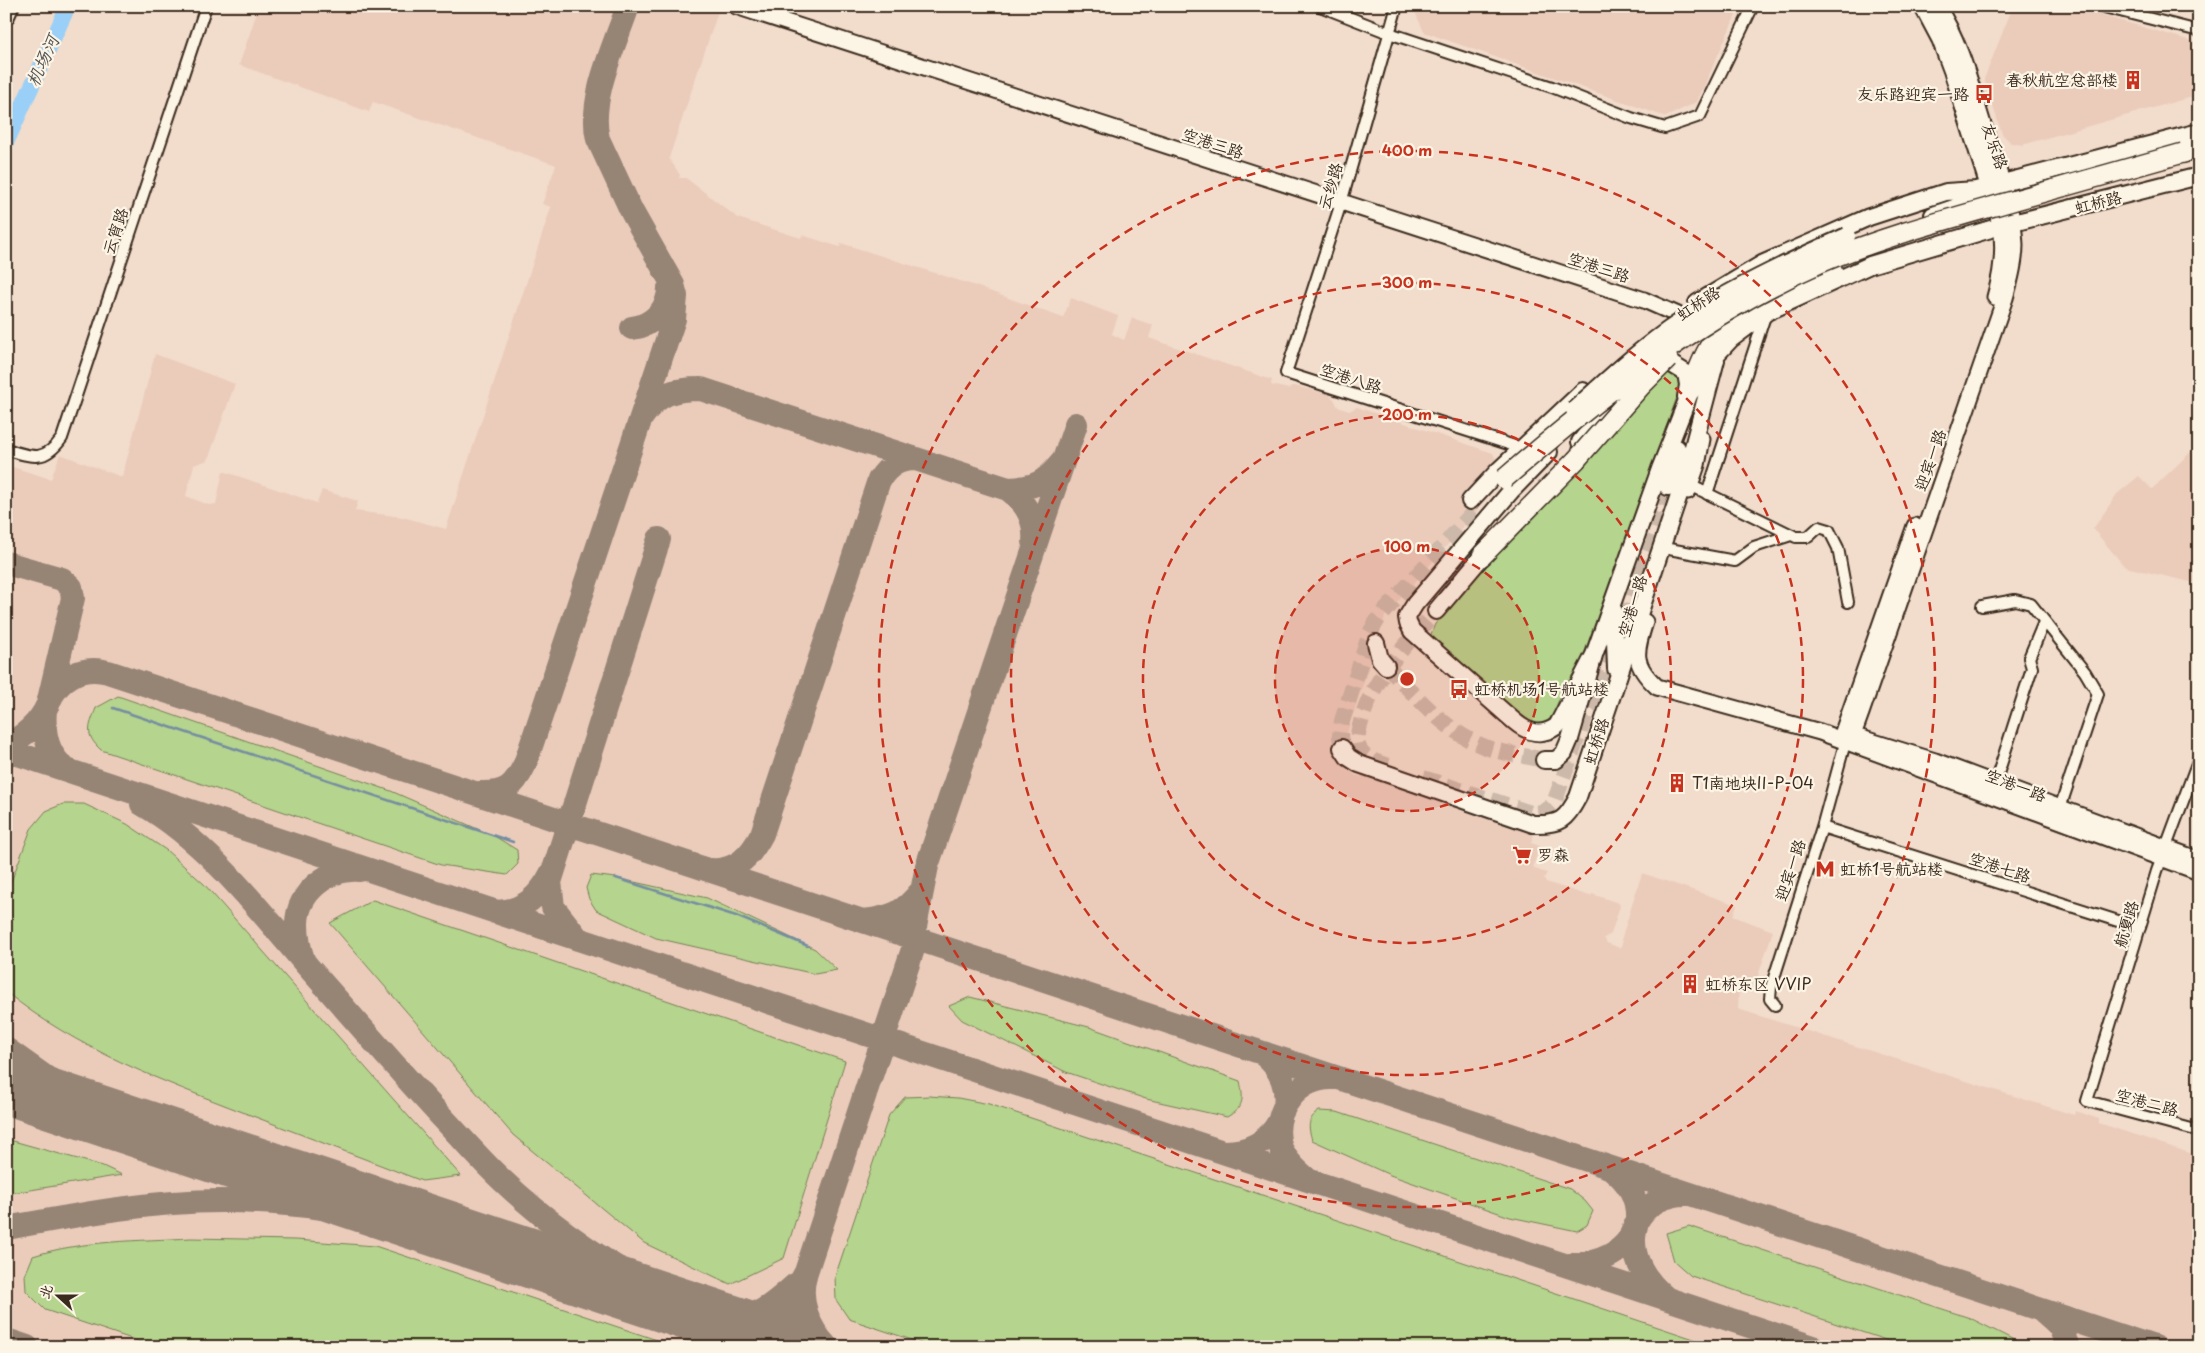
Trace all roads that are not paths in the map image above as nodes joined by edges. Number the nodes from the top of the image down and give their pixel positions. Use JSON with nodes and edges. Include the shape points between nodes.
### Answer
{"nodes":[{"id":1,"x":11,"y":6,"type":"edge"},
{"id":2,"x":206,"y":6,"type":"edge"},
{"id":3,"x":1320,"y":6,"type":"edge"},
{"id":4,"x":1397,"y":6,"type":"edge"},
{"id":5,"x":1753,"y":6,"type":"edge"},
{"id":6,"x":1922,"y":6,"type":"edge"},
{"id":7,"x":1937,"y":6,"type":"edge"},
{"id":8,"x":2100,"y":6,"type":"edge"},
{"id":9,"x":736,"y":7,"type":"edge"},
{"id":10,"x":6,"y":17,"type":"edge"},
{"id":11,"x":2199,"y":31,"type":"edge"},
{"id":12,"x":1390,"y":33,"type":"junction"},
{"id":13,"x":2199,"y":132,"type":"edge"},
{"id":14,"x":2193,"y":161,"type":"edge"},
{"id":15,"x":1987,"y":189,"type":"junction"},
{"id":16,"x":1342,"y":203,"type":"junction"},
{"id":17,"x":2007,"y":225,"type":"junction"},
{"id":18,"x":1788,"y":288,"type":"junction"},
{"id":19,"x":1753,"y":296,"type":"junction"},
{"id":20,"x":1767,"y":312,"type":"junction"},
{"id":21,"x":1678,"y":315,"type":"junction"},
{"id":22,"x":1728,"y":342,"type":"junction"},
{"id":23,"x":1641,"y":370,"type":"junction"},
{"id":24,"x":1286,"y":373,"type":"joint"},
{"id":25,"x":1698,"y":393,"type":"junction"},
{"id":26,"x":1682,"y":411,"type":"junction"},
{"id":27,"x":1521,"y":448,"type":"junction"},
{"id":28,"x":6,"y":450,"type":"edge"},
{"id":29,"x":1504,"y":478,"type":"junction"},
{"id":30,"x":1690,"y":485,"type":"junction"},
{"id":31,"x":1668,"y":487,"type":"tunnel mouth"},
{"id":32,"x":1707,"y":494,"type":"junction"},
{"id":33,"x":1476,"y":533,"type":"junction"},
{"id":34,"x":1790,"y":535,"type":"junction"},
{"id":35,"x":1669,"y":549,"type":"junction"},
{"id":36,"x":1482,"y":556,"type":"junction"},
{"id":37,"x":1614,"y":602,"type":"junction"},
{"id":38,"x":1848,"y":602,"type":"dead end"},
{"id":39,"x":1982,"y":606,"type":"dead end"},
{"id":40,"x":1436,"y":611,"type":"tunnel mouth"},
{"id":41,"x":2044,"y":622,"type":"junction"},
{"id":42,"x":1376,"y":643,"type":"dead end"},
{"id":43,"x":1594,"y":655,"type":"junction"},
{"id":44,"x":1386,"y":666,"type":"tunnel mouth"},
{"id":45,"x":1617,"y":678,"type":"junction"},
{"id":46,"x":1847,"y":737,"type":"junction"},
{"id":47,"x":1342,"y":748,"type":"dead end"},
{"id":48,"x":2199,"y":758,"type":"edge"},
{"id":49,"x":1544,"y":760,"type":"tunnel mouth"},
{"id":50,"x":1995,"y":783,"type":"junction"},
{"id":51,"x":2060,"y":808,"type":"junction"},
{"id":52,"x":1822,"y":827,"type":"junction"},
{"id":53,"x":2164,"y":854,"type":"junction"},
{"id":54,"x":2199,"y":860,"type":"edge"},
{"id":55,"x":2199,"y":872,"type":"edge"},
{"id":56,"x":2140,"y":928,"type":"junction"},
{"id":57,"x":1775,"y":1005,"type":"dead end"},
{"id":58,"x":2087,"y":1101,"type":"joint"},
{"id":59,"x":2199,"y":1132,"type":"edge"}],
"edges":[{"from":1,"to":10,"type":"main road"},
{"from":2,"to":28,"type":"street","name":"云宵路","via":[[62,438],[53,450],[40,456]]},
{"from":3,"to":12,"type":"street"},
{"from":4,"to":12,"type":"street","name":"云纱路"},
{"from":5,"to":12,"type":"street","via":[[1700,116],[1665,128]]},
{"from":6,"to":15,"type":"main road","name":"友乐路","via":[[1952,72]]},
{"from":7,"to":15,"type":"main road","name":"友乐路","via":[[1962,58]]},
{"from":8,"to":11,"type":"street"},
{"from":9,"to":16,"type":"main road","name":"空港三路"},
{"from":12,"to":16,"type":"street","name":"云纱路"},
{"from":13,"to":15,"type":"main road","name":"虹桥路"},
{"from":14,"to":17,"type":"main road","name":"虹桥路"},
{"from":14,"to":18,"type":"highway","via":[[1912,239],[1864,255]]},
{"from":14,"to":19,"type":"highway","bridge":true,"via":[[1898,234],[1819,264]]},
{"from":15,"to":17,"type":"main road","name":"迎宾一路"},
{"from":15,"to":21,"type":"main road","name":"虹桥路","via":[[1946,192],[1869,217],[1762,264]]},
{"from":15,"to":23,"type":"main road","via":[[1804,263],[1683,332]]},
{"from":15,"to":29,"type":"main road","name":"虹桥路","bridge":true,"via":[[1847,236],[1768,272],[1679,323],[1602,385]]},
{"from":16,"to":21,"type":"main road","name":"空港三路","via":[[1644,300]]},
{"from":16,"to":24,"type":"street","name":"云纱路"},
{"from":17,"to":20,"type":"main road","name":"虹桥路","via":[[1870,265]]},
{"from":17,"to":46,"type":"main road","name":"迎宾一路","via":[[2014,254],[2005,298]]},
{"from":18,"to":22,"type":"highway","via":[[1747,320]]},
{"from":18,"to":25,"type":"highway","via":[[1753,306],[1718,336],[1702,360]]},
{"from":19,"to":29,"type":"highway","bridge":true,"via":[[1661,352]]},
{"from":19,"to":36,"type":"highway","bridge":true,"via":[[1660,367],[1576,460]]},
{"from":20,"to":22,"type":"main road","name":"虹桥路"},
{"from":20,"to":32,"type":"street"},
{"from":21,"to":27,"type":"main road","name":"虹桥路","via":[[1598,378]]},
{"from":22,"to":25,"type":"main road","name":"虹桥路","via":[[1703,369]]},
{"from":23,"to":26,"type":"main road","via":[[1658,361],[1668,362],[1686,373],[1688,385]]},
{"from":23,"to":33,"type":"main road","via":[[1538,462]]},
{"from":23,"to":36,"type":"main road"},
{"from":24,"to":27,"type":"street","name":"空港八路"},
{"from":25,"to":26,"type":"main road","name":"虹桥路"},
{"from":25,"to":30,"type":"main road","name":"空港一路","via":[[1704,428]]},
{"from":25,"to":31,"type":"main road"},
{"from":25,"to":45,"type":"main road","name":"虹桥路","via":[[1686,477]]},
{"from":26,"to":37,"type":"main road","name":"虹桥路"},
{"from":27,"to":29,"type":"main road","name":"虹桥路","via":[[1474,505]]},
{"from":27,"to":33,"type":"main road","via":[[1500,494]]},
{"from":30,"to":32,"type":"street"},
{"from":30,"to":35,"type":"main road","name":"空港一路"},
{"from":32,"to":34,"type":"street"},
{"from":33,"to":43,"type":"main road","via":[[1410,612],[1407,617],[1412,631],[1518,724],[1538,734],[1557,726]]},
{"from":34,"to":35,"type":"street","via":[[1754,547],[1735,561]]},
{"from":34,"to":38,"type":"street","via":[[1801,538],[1808,537],[1819,527],[1829,530],[1838,548]]},
{"from":35,"to":46,"type":"main road","name":"空港一路","via":[[1636,653],[1644,675],[1657,687]]},
{"from":36,"to":40,"type":"main road"},
{"from":37,"to":43,"type":"main road","name":"虹桥路"},
{"from":37,"to":45,"type":"main road"},
{"from":39,"to":41,"type":"street","via":[[2015,600],[2031,604]]},
{"from":41,"to":50,"type":"street","via":[[2029,658],[2032,668]]},
{"from":41,"to":51,"type":"street","via":[[2085,672],[2098,694]]},
{"from":42,"to":44,"type":"main road","via":[[1380,659]]},
{"from":43,"to":49,"type":"main road","name":"虹桥路","via":[[1564,753],[1556,760]]},
{"from":45,"to":47,"type":"main road","name":"虹桥路","via":[[1578,797],[1564,818],[1555,823],[1533,824],[1359,764]]},
{"from":46,"to":50,"type":"main road","name":"空港一路","via":[[1900,749]]},
{"from":46,"to":52,"type":"street","name":"迎宾一路"},
{"from":46,"to":53,"type":"main road","name":"空港一路","via":[[1932,772]]},
{"from":48,"to":53,"type":"street","name":"航夏路"},
{"from":50,"to":51,"type":"main road","name":"空港一路"},
{"from":51,"to":53,"type":"main road","name":"空港一路"},
{"from":52,"to":56,"type":"street","name":"空港七路"},
{"from":52,"to":57,"type":"street","name":"迎宾一路","via":[[1771,987],[1770,999]]},
{"from":53,"to":54,"type":"main road","name":"空港一路"},
{"from":53,"to":55,"type":"main road","name":"空港一路"},
{"from":53,"to":56,"type":"street","name":"航夏路"},
{"from":56,"to":58,"type":"street","name":"航夏路"},
{"from":58,"to":59,"type":"street","name":"空港二路"}]}
